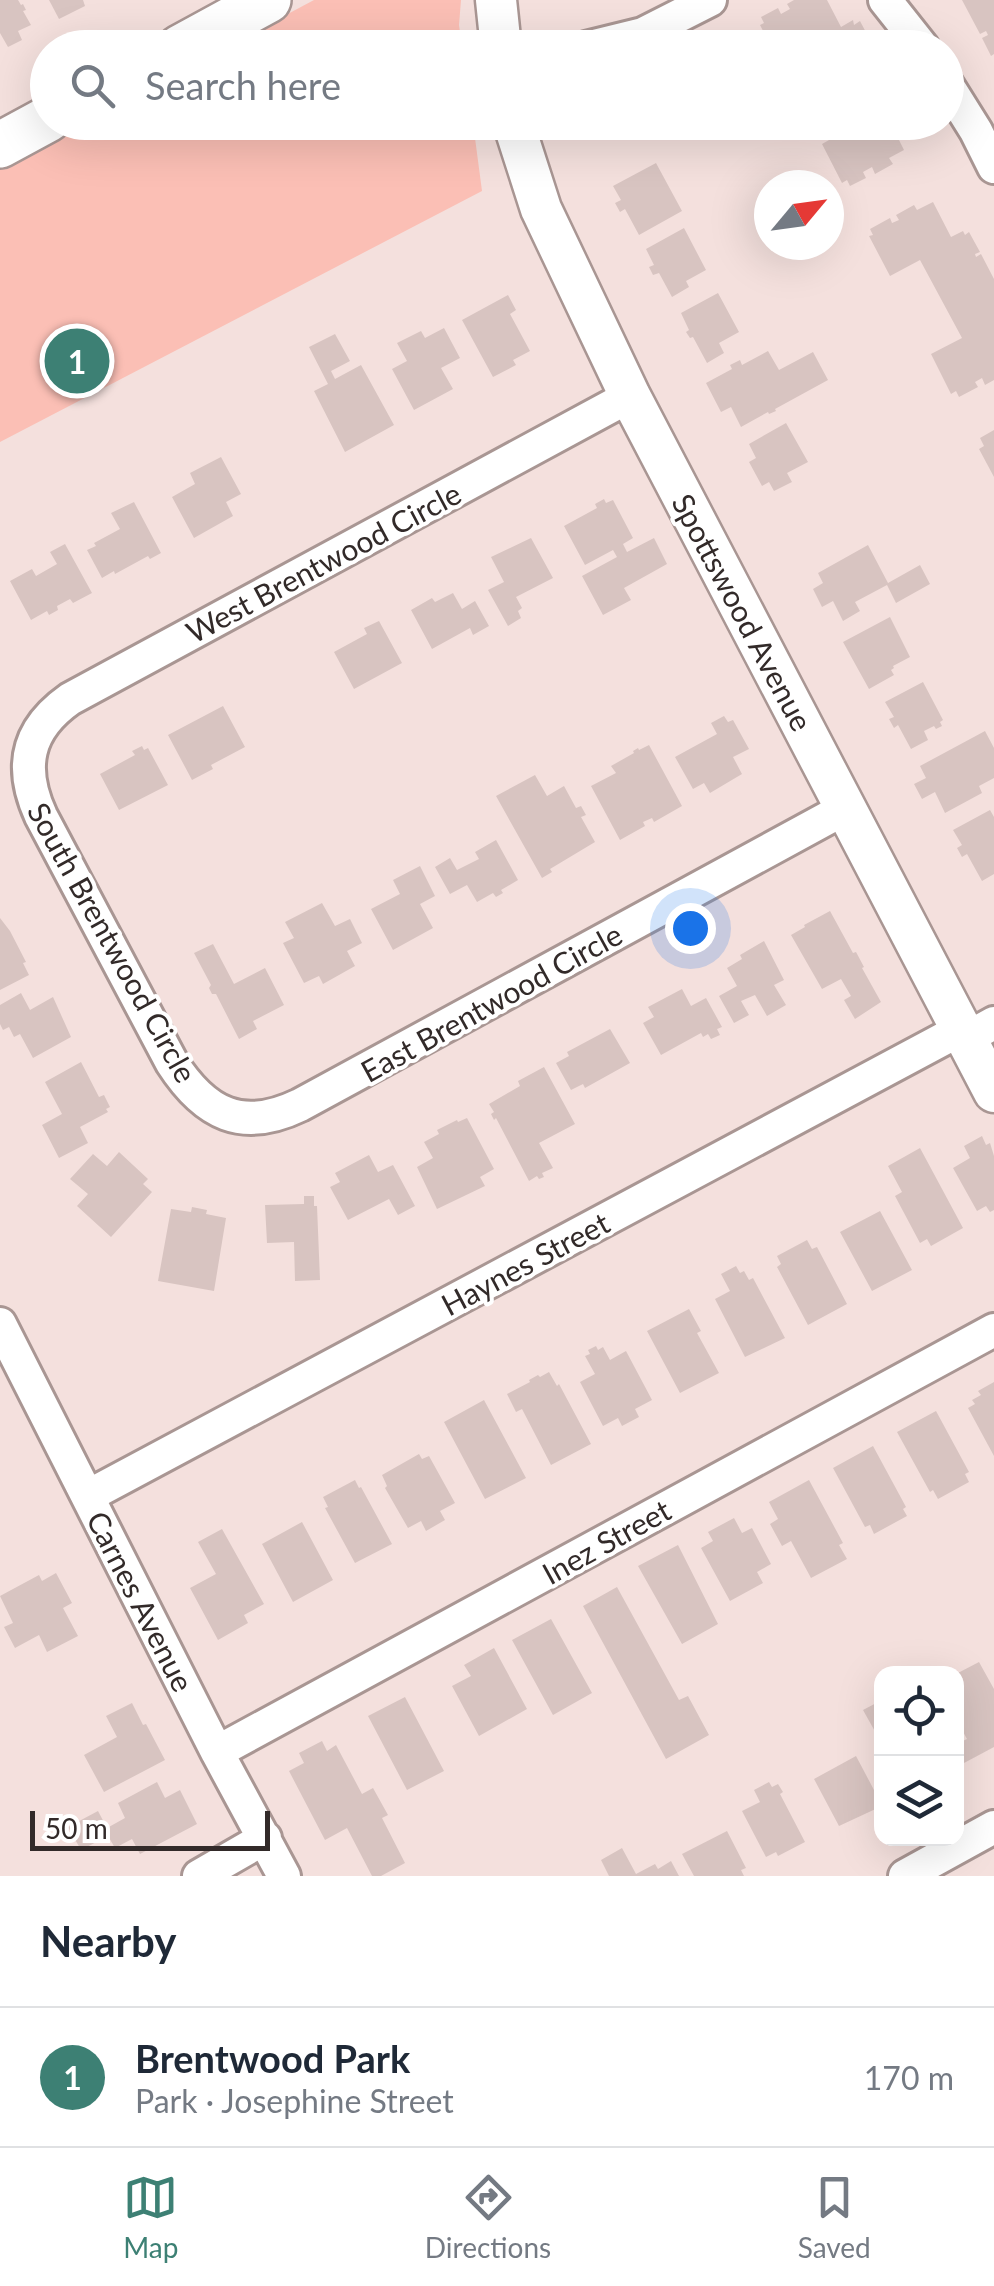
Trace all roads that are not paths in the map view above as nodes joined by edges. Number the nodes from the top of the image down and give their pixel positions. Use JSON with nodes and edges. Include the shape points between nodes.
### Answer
{"nodes":[{"id":1,"x":268,"y":0,"type":"edge"},
{"id":2,"x":496,"y":0,"type":"edge"},
{"id":3,"x":710,"y":0,"type":"edge"},
{"id":4,"x":884,"y":0,"type":"edge"},
{"id":5,"x":213,"y":30,"type":"edge"},
{"id":6,"x":498,"y":30,"type":"edge"},
{"id":7,"x":650,"y":30,"type":"edge"},
{"id":8,"x":908,"y":30,"type":"edge"},
{"id":9,"x":964,"y":112,"type":"edge"},
{"id":10,"x":30,"y":129,"type":"edge"},
{"id":11,"x":519,"y":140,"type":"edge"},
{"id":12,"x":0,"y":145,"type":"edge"},
{"id":13,"x":994,"y":167,"type":"edge"},
{"id":14,"x":630,"y":396,"type":"junction"},
{"id":15,"x":32,"y":745,"type":"joint"},
{"id":16,"x":846,"y":808,"type":"junction"},
{"id":17,"x":974,"y":1030,"type":"edge"},
{"id":18,"x":994,"y":1092,"type":"edge"},
{"id":19,"x":235,"y":1116,"type":"joint"},
{"id":20,"x":0,"y":1324,"type":"edge"},
{"id":21,"x":994,"y":1330,"type":"edge"},
{"id":22,"x":88,"y":1496,"type":"junction"},
{"id":23,"x":218,"y":1752,"type":"junction"},
{"id":24,"x":994,"y":1828,"type":"edge"},
{"id":25,"x":265,"y":1838,"type":"junction"},
{"id":26,"x":199,"y":1876,"type":"edge"},
{"id":27,"x":284,"y":1876,"type":"edge"},
{"id":28,"x":905,"y":1876,"type":"edge"}],
"edges":[{"from":1,"to":5,"type":"main road"},
{"from":2,"to":6,"type":"street"},
{"from":3,"to":7,"type":"street"},
{"from":4,"to":8,"type":"street"},
{"from":9,"to":13,"type":"street"},
{"from":10,"to":12,"type":"main road"},
{"from":11,"to":14,"type":"street","name":"Spottswood Avenue","via":[[541,209]]},
{"from":14,"to":15,"type":"street","name":"West Brentwood Circle","via":[[70,699],[40,724]]},
{"from":14,"to":16,"type":"street","name":"Spottswood Avenue"},
{"from":15,"to":19,"type":"street","name":"South Brentwood Circle","via":[[32,794],[172,1062],[188,1088]]},
{"from":16,"to":17,"type":"street","name":"Spottswood Avenue"},
{"from":16,"to":19,"type":"street","name":"East Brentwood Circle","via":[[300,1105],[259,1119]]},
{"from":17,"to":18,"type":"street","name":"Spottswood Avenue"},
{"from":17,"to":22,"type":"street","name":"Haynes Street"},
{"from":20,"to":22,"type":"street","name":"Carnes Avenue"},
{"from":21,"to":23,"type":"street","name":"Inez Street"},
{"from":22,"to":23,"type":"street","name":"Carnes Avenue"},
{"from":23,"to":25,"type":"street","name":"Carnes Avenue"},
{"from":24,"to":28,"type":"street"},
{"from":25,"to":26,"type":"street"},
{"from":25,"to":27,"type":"street","name":"Carnes Avenue"}]}
